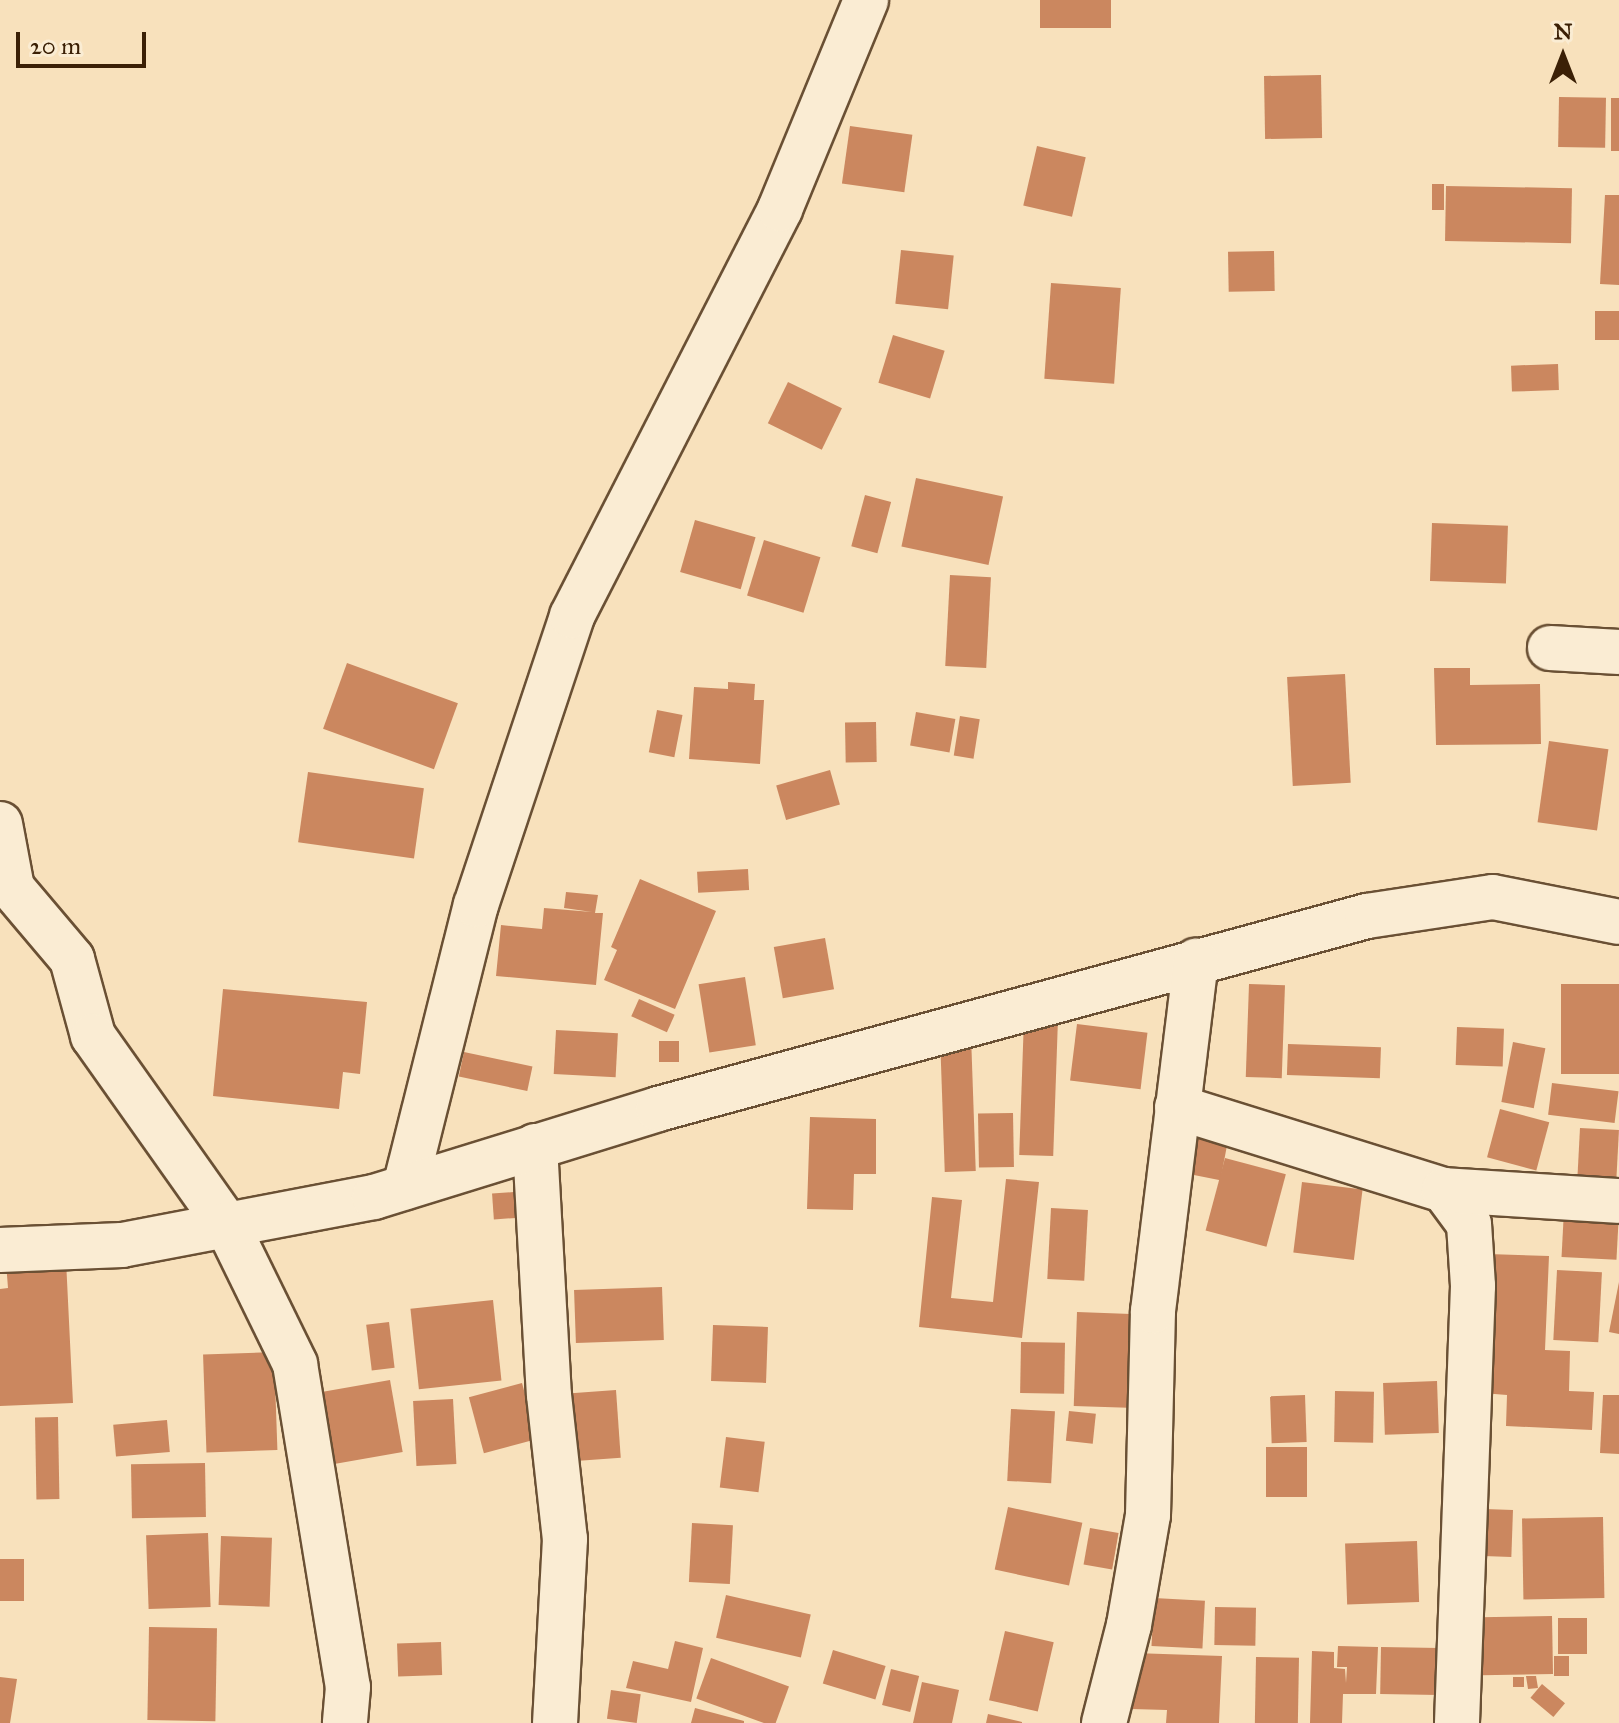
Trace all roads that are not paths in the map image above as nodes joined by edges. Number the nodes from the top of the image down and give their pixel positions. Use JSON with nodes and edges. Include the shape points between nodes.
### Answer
{"nodes":[{"id":1,"x":866,"y":0,"type":"edge"},
{"id":2,"x":1550,"y":648,"type":"dead end"},
{"id":3,"x":1619,"y":652,"type":"edge"},
{"id":4,"x":0,"y":824,"type":"edge"},
{"id":5,"x":1619,"y":922,"type":"edge"},
{"id":6,"x":1196,"y":961,"type":"junction"},
{"id":7,"x":1177,"y":1107,"type":"junction"},
{"id":8,"x":535,"y":1146,"type":"junction"},
{"id":9,"x":405,"y":1187,"type":"junction"},
{"id":10,"x":1444,"y":1190,"type":"junction"},
{"id":11,"x":1619,"y":1201,"type":"edge"},
{"id":12,"x":227,"y":1225,"type":"junction"},
{"id":13,"x":0,"y":1250,"type":"edge"},
{"id":14,"x":345,"y":1723,"type":"edge"},
{"id":15,"x":555,"y":1723,"type":"edge"},
{"id":16,"x":1104,"y":1723,"type":"edge"},
{"id":17,"x":1457,"y":1723,"type":"edge"}],
"edges":[{"from":1,"to":9,"type":"street","via":[[780,209],[572,616],[476,905]]},
{"from":2,"to":3,"type":"street"},
{"from":4,"to":12,"type":"street","via":[[12,888],[72,959],[93,1036]]},
{"from":5,"to":6,"type":"street","via":[[1493,897],[1445,900]]},
{"from":6,"to":7,"type":"street"},
{"from":6,"to":8,"type":"street"},
{"from":7,"to":10,"type":"street"},
{"from":7,"to":16,"type":"street","via":[[1153,1311],[1148,1515],[1129,1625]]},
{"from":8,"to":9,"type":"street"},
{"from":8,"to":15,"type":"street","via":[[549,1395],[565,1539]]},
{"from":9,"to":12,"type":"street"},
{"from":10,"to":11,"type":"street"},
{"from":10,"to":17,"type":"street","via":[[1469,1224],[1473,1286]]},
{"from":12,"to":13,"type":"street","via":[[122,1245]]},
{"from":12,"to":14,"type":"street","via":[[295,1364],[348,1687]]}]}
